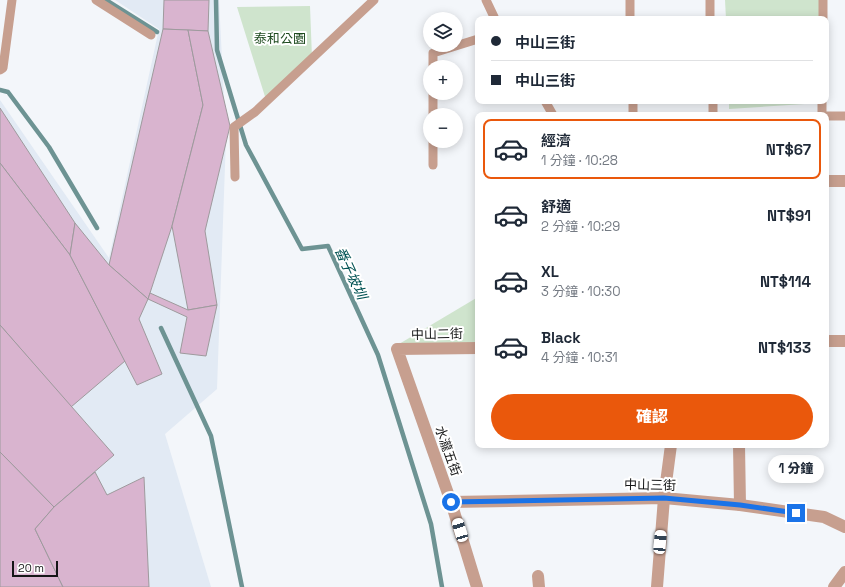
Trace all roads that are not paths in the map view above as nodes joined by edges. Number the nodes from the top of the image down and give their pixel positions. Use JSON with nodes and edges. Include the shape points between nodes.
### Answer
{"nodes":[{"id":1,"x":12,"y":0,"type":"edge"},
{"id":2,"x":96,"y":0,"type":"edge"},
{"id":3,"x":374,"y":0,"type":"edge"},
{"id":4,"x":486,"y":0,"type":"edge"},
{"id":5,"x":630,"y":0,"type":"edge"},
{"id":6,"x":710,"y":0,"type":"edge"},
{"id":7,"x":823,"y":0,"type":"edge"},
{"id":8,"x":494,"y":16,"type":"edge"},
{"id":9,"x":630,"y":16,"type":"edge"},
{"id":10,"x":710,"y":16,"type":"edge"},
{"id":11,"x":823,"y":16,"type":"edge"},
{"id":12,"x":151,"y":35,"type":"dead end"},
{"id":13,"x":475,"y":40,"type":"edge"},
{"id":14,"x":434,"y":60,"type":"edge"},
{"id":15,"x":0,"y":70,"type":"edge"},
{"id":16,"x":829,"y":116,"type":"edge"},
{"id":17,"x":845,"y":116,"type":"edge"},
{"id":18,"x":434,"y":148,"type":"edge"},
{"id":19,"x":433,"y":165,"type":"dead end"},
{"id":20,"x":236,"y":177,"type":"dead end"},
{"id":21,"x":829,"y":181,"type":"edge"},
{"id":22,"x":845,"y":181,"type":"edge"},
{"id":23,"x":829,"y":341,"type":"edge"},
{"id":24,"x":845,"y":341,"type":"edge"},
{"id":25,"x":475,"y":348,"type":"edge"},
{"id":26,"x":396,"y":349,"type":"joint"},
{"id":27,"x":671,"y":448,"type":"edge"},
{"id":28,"x":739,"y":448,"type":"edge"},
{"id":29,"x":664,"y":498,"type":"junction"},
{"id":30,"x":451,"y":502,"type":"junction"},
{"id":31,"x":740,"y":505,"type":"junction"},
{"id":32,"x":845,"y":527,"type":"edge"},
{"id":33,"x":845,"y":572,"type":"edge"},
{"id":34,"x":477,"y":587,"type":"edge"},
{"id":35,"x":656,"y":587,"type":"edge"},
{"id":36,"x":834,"y":587,"type":"edge"}],
"edges":[{"from":1,"to":15,"type":"lane","via":[[4,68]]},
{"from":2,"to":12,"type":"lane"},
{"from":3,"to":20,"type":"lane","via":[[255,112],[234,127]]},
{"from":4,"to":8,"type":"lane"},
{"from":5,"to":9,"type":"lane"},
{"from":6,"to":10,"type":"lane"},
{"from":7,"to":11,"type":"lane"},
{"from":13,"to":14,"type":"lane","via":[[434,53]]},
{"from":16,"to":17,"type":"lane"},
{"from":18,"to":19,"type":"lane"},
{"from":21,"to":22,"type":"street"},
{"from":23,"to":24,"type":"street"},
{"from":25,"to":26,"type":"street","name":"中山二街"},
{"from":26,"to":30,"type":"street","name":"水瀧五街"},
{"from":27,"to":29,"type":"street"},
{"from":28,"to":31,"type":"street"},
{"from":29,"to":30,"type":"street","name":"中山三街"},
{"from":29,"to":31,"type":"street","name":"中山三街"},
{"from":29,"to":35,"type":"street"},
{"from":30,"to":34,"type":"street","name":"水瀧五街"},
{"from":31,"to":32,"type":"street","name":"中山三街","via":[[824,517]]},
{"from":33,"to":36,"type":"street"}]}
